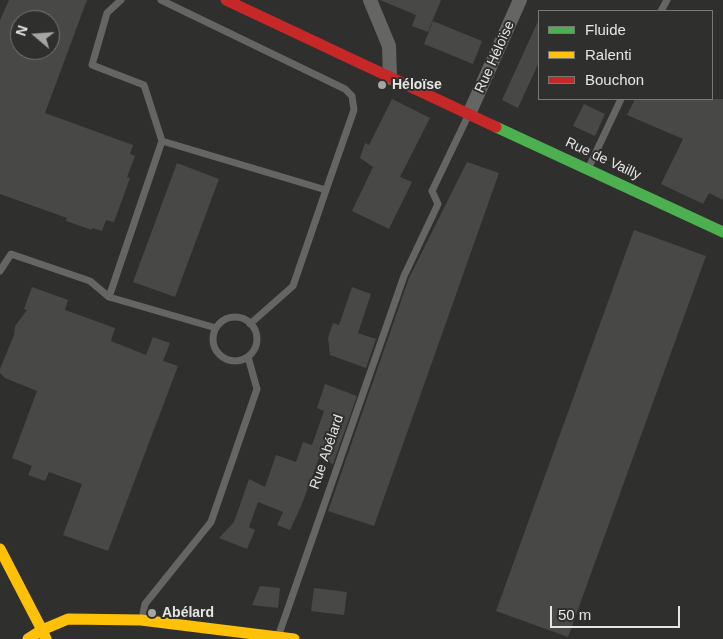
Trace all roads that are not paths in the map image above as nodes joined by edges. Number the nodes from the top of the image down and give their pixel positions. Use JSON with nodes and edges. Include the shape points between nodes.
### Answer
{"nodes":[{"id":1,"x":121,"y":0,"type":"edge"},
{"id":2,"x":160,"y":0,"type":"edge"},
{"id":3,"x":226,"y":0,"type":"edge"},
{"id":4,"x":370,"y":0,"type":"edge"},
{"id":5,"x":520,"y":0,"type":"edge"},
{"id":6,"x":390,"y":78,"type":"junction"},
{"id":7,"x":621,"y":100,"type":"edge"},
{"id":8,"x":469,"y":114,"type":"junction"},
{"id":9,"x":162,"y":141,"type":"junction"},
{"id":10,"x":588,"y":169,"type":"junction"},
{"id":11,"x":326,"y":190,"type":"junction"},
{"id":12,"x":723,"y":232,"type":"edge"},
{"id":13,"x":0,"y":271,"type":"edge"},
{"id":14,"x":109,"y":297,"type":"junction"},
{"id":15,"x":250,"y":324,"type":"junction"},
{"id":16,"x":216,"y":328,"type":"junction"},
{"id":17,"x":248,"y":357,"type":"junction"},
{"id":18,"x":0,"y":550,"type":"edge"},
{"id":19,"x":141,"y":620,"type":"junction"},
{"id":20,"x":44,"y":634,"type":"edge"},
{"id":21,"x":278,"y":637,"type":"junction"},
{"id":22,"x":28,"y":639,"type":"edge"},
{"id":23,"x":294,"y":639,"type":"edge"}],
"edges":[{"from":1,"to":9,"type":"lane","via":[[107,13],[92,65],[144,85]]},
{"from":2,"to":11,"type":"lane","via":[[345,89],[352,96],[354,110]]},
{"from":3,"to":6,"type":"street","name":"Rue de Vailly"},
{"from":4,"to":6,"type":"street","via":[[389,46]]},
{"from":5,"to":8,"type":"street","name":"Rue Héloïse"},
{"from":6,"to":8,"type":"street","name":"Rue de Vailly"},
{"from":7,"to":10,"type":"lane"},
{"from":8,"to":10,"type":"street","name":"Rue de Vailly"},
{"from":8,"to":21,"type":"lane","name":"Rue Abélard","via":[[432,191],[438,204],[404,276]]},
{"from":9,"to":11,"type":"lane"},
{"from":9,"to":14,"type":"lane"},
{"from":10,"to":12,"type":"street","name":"Rue de Vailly"},
{"from":11,"to":15,"type":"lane","via":[[293,286]]},
{"from":13,"to":14,"type":"lane","via":[[10,254],[90,281]]},
{"from":14,"to":16,"type":"lane"},
{"from":15,"to":16,"type":"lane","via":[[232,318]]},
{"from":15,"to":17,"type":"lane","via":[[257,341]]},
{"from":16,"to":17,"type":"lane","via":[[213,343],[220,356],[234,362]]},
{"from":17,"to":19,"type":"lane","via":[[257,388],[211,522],[145,604]]},
{"from":18,"to":20,"type":"street"},
{"from":19,"to":20,"type":"street","via":[[68,619]]},
{"from":19,"to":21,"type":"street","via":[[177,628]]},
{"from":20,"to":22,"type":"street"},
{"from":21,"to":23,"type":"street"}]}
